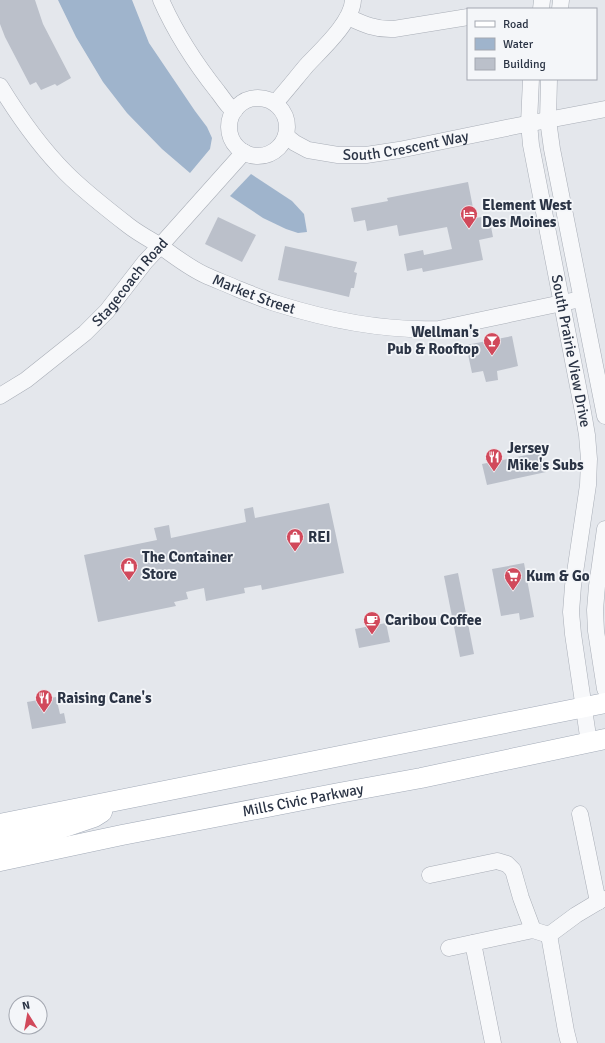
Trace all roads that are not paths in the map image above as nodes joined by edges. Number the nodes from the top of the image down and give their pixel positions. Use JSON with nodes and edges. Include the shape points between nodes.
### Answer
{"nodes":[{"id":1,"x":161,"y":0,"type":"edge"},
{"id":2,"x":353,"y":0,"type":"edge"},
{"id":3,"x":348,"y":17,"type":"junction"},
{"id":4,"x":467,"y":17,"type":"edge"},
{"id":5,"x":531,"y":80,"type":"edge"},
{"id":6,"x":549,"y":80,"type":"edge"},
{"id":7,"x":0,"y":86,"type":"edge"},
{"id":8,"x":275,"y":103,"type":"junction"},
{"id":9,"x":605,"y":109,"type":"edge"},
{"id":10,"x":235,"y":110,"type":"junction"},
{"id":11,"x":548,"y":120,"type":"junction"},
{"id":12,"x":529,"y":123,"type":"junction"},
{"id":13,"x":286,"y":136,"type":"junction"},
{"id":14,"x":244,"y":152,"type":"junction"},
{"id":15,"x":160,"y":246,"type":"junction"},
{"id":16,"x":581,"y":299,"type":"junction"},
{"id":17,"x":561,"y":304,"type":"junction"},
{"id":18,"x":0,"y":396,"type":"edge"},
{"id":19,"x":605,"y":416,"type":"edge"},
{"id":20,"x":605,"y":529,"type":"edge"},
{"id":21,"x":605,"y":689,"type":"edge"},
{"id":22,"x":605,"y":703,"type":"edge"},
{"id":23,"x":583,"y":707,"type":"junction"},
{"id":24,"x":597,"y":741,"type":"edge"},
{"id":25,"x":122,"y":799,"type":"junction"},
{"id":26,"x":580,"y":814,"type":"dead end"},
{"id":27,"x":0,"y":824,"type":"edge"},
{"id":28,"x":0,"y":843,"type":"edge"},
{"id":29,"x":0,"y":861,"type":"edge"},
{"id":30,"x":430,"y":875,"type":"dead end"},
{"id":31,"x":602,"y":901,"type":"edge"},
{"id":32,"x":533,"y":930,"type":"junction"},
{"id":33,"x":549,"y":934,"type":"junction"},
{"id":34,"x":473,"y":943,"type":"junction"},
{"id":35,"x":448,"y":948,"type":"dead end"},
{"id":36,"x":493,"y":1043,"type":"edge"},
{"id":37,"x":569,"y":1043,"type":"edge"}],
"edges":[{"from":1,"to":10,"type":"street","via":[[192,57]]},
{"from":2,"to":3,"type":"street"},
{"from":3,"to":4,"type":"street","via":[[384,30]]},
{"from":3,"to":8,"type":"street"},
{"from":5,"to":12,"type":"street","name":"South Prairie View Drive"},
{"from":6,"to":11,"type":"street","name":"South Prairie View Drive"},
{"from":7,"to":15,"type":"street","name":"Market Street","via":[[28,129],[65,172],[97,201]]},
{"from":8,"to":10,"type":"street","via":[[256,98],[246,101]]},
{"from":8,"to":13,"type":"street","via":[[285,116]]},
{"from":9,"to":11,"type":"street","name":"South Crescent Way"},
{"from":10,"to":14,"type":"street","via":[[230,119],[232,139]]},
{"from":11,"to":12,"type":"street","name":"South Crescent Way"},
{"from":11,"to":16,"type":"street","name":"South Prairie View Drive"},
{"from":12,"to":13,"type":"street","name":"South Crescent Way","via":[[419,147],[366,155],[338,155],[308,150]]},
{"from":12,"to":17,"type":"street","name":"South Prairie View Drive"},
{"from":13,"to":14,"type":"street","via":[[272,152],[254,155]]},
{"from":14,"to":15,"type":"street","name":"Stagecoach Road"},
{"from":15,"to":17,"type":"street","name":"Market Street","via":[[205,275],[277,304],[363,324],[439,329]]},
{"from":15,"to":18,"type":"street","name":"Stagecoach Road","via":[[107,311],[85,333],[26,380]]},
{"from":16,"to":17,"type":"street","name":"Market Street"},
{"from":16,"to":19,"type":"street","name":"South Prairie View Drive"},
{"from":17,"to":23,"type":"street","name":"South Prairie View Drive","via":[[583,412],[589,459],[571,612]]},
{"from":20,"to":21,"type":"street","via":[[595,610]]},
{"from":22,"to":23,"type":"main road"},
{"from":23,"to":24,"type":"street","name":"South Prairie View Drive"},
{"from":23,"to":25,"type":"main road"},
{"from":24,"to":29,"type":"main road","name":"Mills Civic Parkway"},
{"from":25,"to":27,"type":"main road"},
{"from":25,"to":28,"type":"main road","via":[[94,817],[47,833]]},
{"from":26,"to":31,"type":"street"},
{"from":30,"to":32,"type":"street","via":[[498,861],[507,864],[513,870]]},
{"from":31,"to":33,"type":"street"},
{"from":32,"to":33,"type":"street"},
{"from":32,"to":34,"type":"street"},
{"from":33,"to":37,"type":"street"},
{"from":34,"to":35,"type":"street"},
{"from":34,"to":36,"type":"street"}]}
